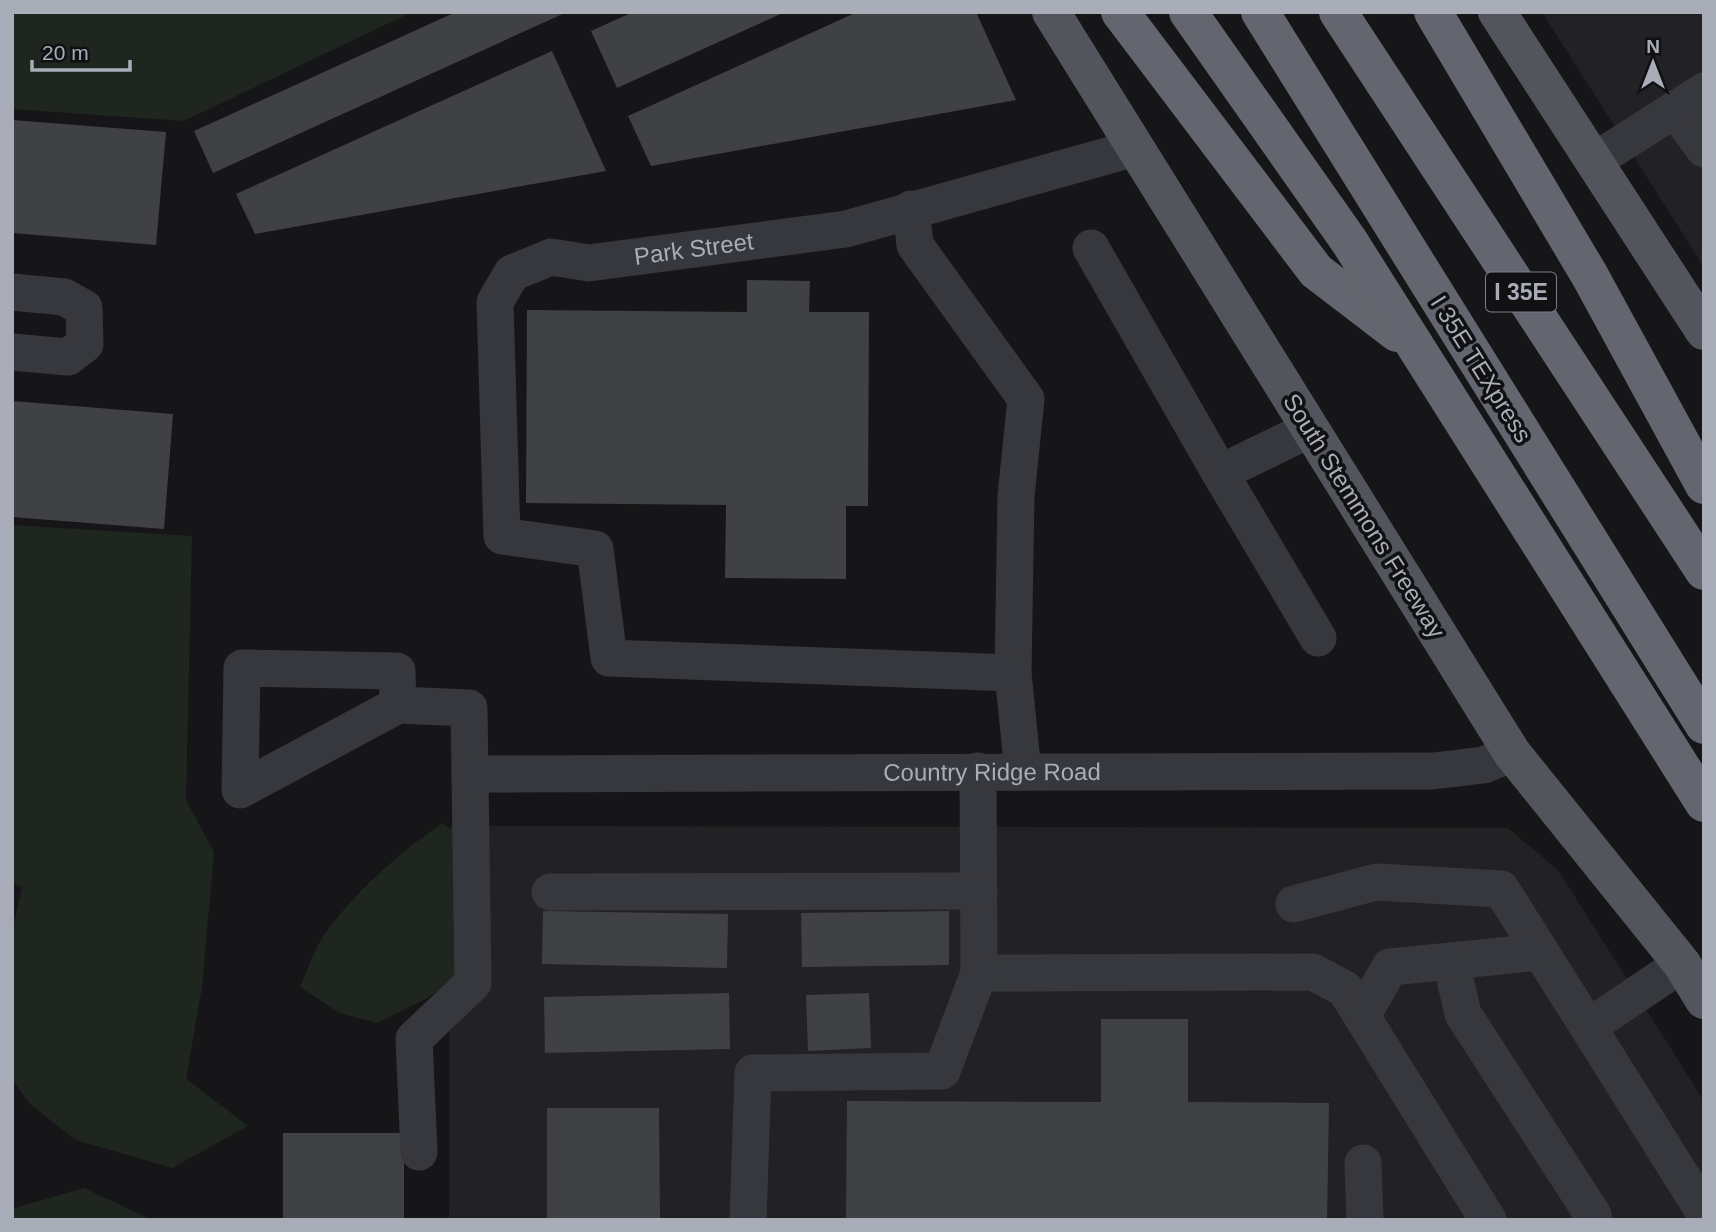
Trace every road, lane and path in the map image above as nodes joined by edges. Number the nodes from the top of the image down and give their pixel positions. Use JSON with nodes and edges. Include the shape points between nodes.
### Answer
{"nodes":[{"id":1,"x":1051,"y":12,"type":"edge"},
{"id":2,"x":1120,"y":12,"type":"edge"},
{"id":3,"x":1188,"y":12,"type":"edge"},
{"id":4,"x":1260,"y":12,"type":"edge"},
{"id":5,"x":1338,"y":12,"type":"edge"},
{"id":6,"x":1433,"y":12,"type":"edge"},
{"id":7,"x":1497,"y":12,"type":"edge"},
{"id":8,"x":1690,"y":100,"type":"edge"},
{"id":9,"x":1135,"y":148,"type":"junction"},
{"id":10,"x":1704,"y":149,"type":"edge"},
{"id":11,"x":1594,"y":161,"type":"junction"},
{"id":12,"x":911,"y":209,"type":"junction"},
{"id":13,"x":1091,"y":248,"type":"dead end"},
{"id":14,"x":12,"y":292,"type":"edge"},
{"id":15,"x":1699,"y":314,"type":"edge"},
{"id":16,"x":1418,"y":349,"type":"junction"},
{"id":17,"x":12,"y":352,"type":"edge"},
{"id":18,"x":1310,"y":429,"type":"junction"},
{"id":19,"x":1220,"y":473,"type":"junction"},
{"id":20,"x":1704,"y":485,"type":"edge"},
{"id":21,"x":1704,"y":571,"type":"edge"},
{"id":22,"x":1318,"y":638,"type":"dead end"},
{"id":23,"x":1013,"y":673,"type":"junction"},
{"id":24,"x":398,"y":705,"type":"junction"},
{"id":25,"x":1704,"y":725,"type":"edge"},
{"id":26,"x":1511,"y":753,"type":"junction"},
{"id":27,"x":978,"y":771,"type":"junction"},
{"id":28,"x":1023,"y":772,"type":"junction"},
{"id":29,"x":470,"y":774,"type":"junction"},
{"id":30,"x":1704,"y":803,"type":"edge"},
{"id":31,"x":979,"y":891,"type":"junction"},
{"id":32,"x":550,"y":892,"type":"dead end"},
{"id":33,"x":1294,"y":904,"type":"dead end"},
{"id":34,"x":1540,"y":952,"type":"junction"},
{"id":35,"x":1451,"y":961,"type":"junction"},
{"id":36,"x":1682,"y":964,"type":"junction"},
{"id":37,"x":979,"y":973,"type":"junction"},
{"id":38,"x":1704,"y":1000,"type":"edge"},
{"id":39,"x":1362,"y":1016,"type":"junction"},
{"id":40,"x":1588,"y":1027,"type":"junction"},
{"id":41,"x":419,"y":1152,"type":"dead end"},
{"id":42,"x":1363,"y":1163,"type":"dead end"},
{"id":43,"x":1704,"y":1212,"type":"edge"},
{"id":44,"x":748,"y":1220,"type":"edge"},
{"id":45,"x":1365,"y":1220,"type":"edge"},
{"id":46,"x":1488,"y":1220,"type":"edge"},
{"id":47,"x":1591,"y":1220,"type":"edge"}],
"edges":[{"from":1,"to":9,"type":"main road","name":"South Stemmons Freeway"},
{"from":2,"to":16,"type":"highway","via":[[1316,271]]},
{"from":3,"to":16,"type":"highway","via":[[1349,241]]},
{"from":4,"to":25,"type":"highway","name":"I 35E TEXpress"},
{"from":5,"to":21,"type":"highway","number":"I 35E"},
{"from":6,"to":20,"type":"highway","via":[[1590,276]]},
{"from":7,"to":11,"type":"main road"},
{"from":8,"to":10,"type":"lane"},
{"from":8,"to":11,"type":"lane"},
{"from":9,"to":12,"type":"lane","name":"Park Street"},
{"from":9,"to":18,"type":"main road","name":"South Stemmons Freeway"},
{"from":11,"to":15,"type":"main road"},
{"from":12,"to":23,"type":"lane","via":[[915,244],[1026,399],[1016,496]]},
{"from":12,"to":23,"type":"lane","name":"Park Street","via":[[846,229],[589,262],[551,257],[512,273],[495,302],[502,536],[596,549],[609,658]]},
{"from":13,"to":19,"type":"lane"},
{"from":14,"to":17,"type":"lane","via":[[64,297],[84,308],[85,344],[68,357]]},
{"from":16,"to":30,"type":"highway"},
{"from":18,"to":19,"type":"lane"},
{"from":18,"to":26,"type":"main road","name":"South Stemmons Freeway"},
{"from":19,"to":22,"type":"lane"},
{"from":23,"to":28,"type":"lane"},
{"from":24,"to":24,"type":"lane","via":[[253,784],[240,790],[242,668],[397,671]]},
{"from":24,"to":29,"type":"lane","via":[[469,708]]},
{"from":26,"to":28,"type":"lane","name":"Country Ridge Road","via":[[1483,765],[1433,771]]},
{"from":26,"to":36,"type":"main road","name":"South Stemmons Freeway"},
{"from":27,"to":28,"type":"lane","name":"Country Ridge Road"},
{"from":27,"to":29,"type":"lane","name":"Country Ridge Road"},
{"from":27,"to":31,"type":"lane"},
{"from":29,"to":41,"type":"lane","via":[[473,983],[414,1039]]},
{"from":31,"to":32,"type":"lane"},
{"from":31,"to":37,"type":"lane"},
{"from":33,"to":34,"type":"lane","via":[[1376,882],[1500,889]]},
{"from":34,"to":35,"type":"lane"},
{"from":34,"to":40,"type":"lane"},
{"from":35,"to":39,"type":"lane","via":[[1390,967]]},
{"from":35,"to":47,"type":"lane","via":[[1463,1014],[1593,1216]]},
{"from":36,"to":38,"type":"main road","name":"South Stemmons Freeway"},
{"from":36,"to":40,"type":"lane"},
{"from":37,"to":39,"type":"lane","via":[[1313,972],[1345,989]]},
{"from":37,"to":44,"type":"lane","via":[[942,1071],[753,1073]]},
{"from":39,"to":46,"type":"lane"},
{"from":40,"to":43,"type":"lane"},
{"from":42,"to":45,"type":"lane"}]}
